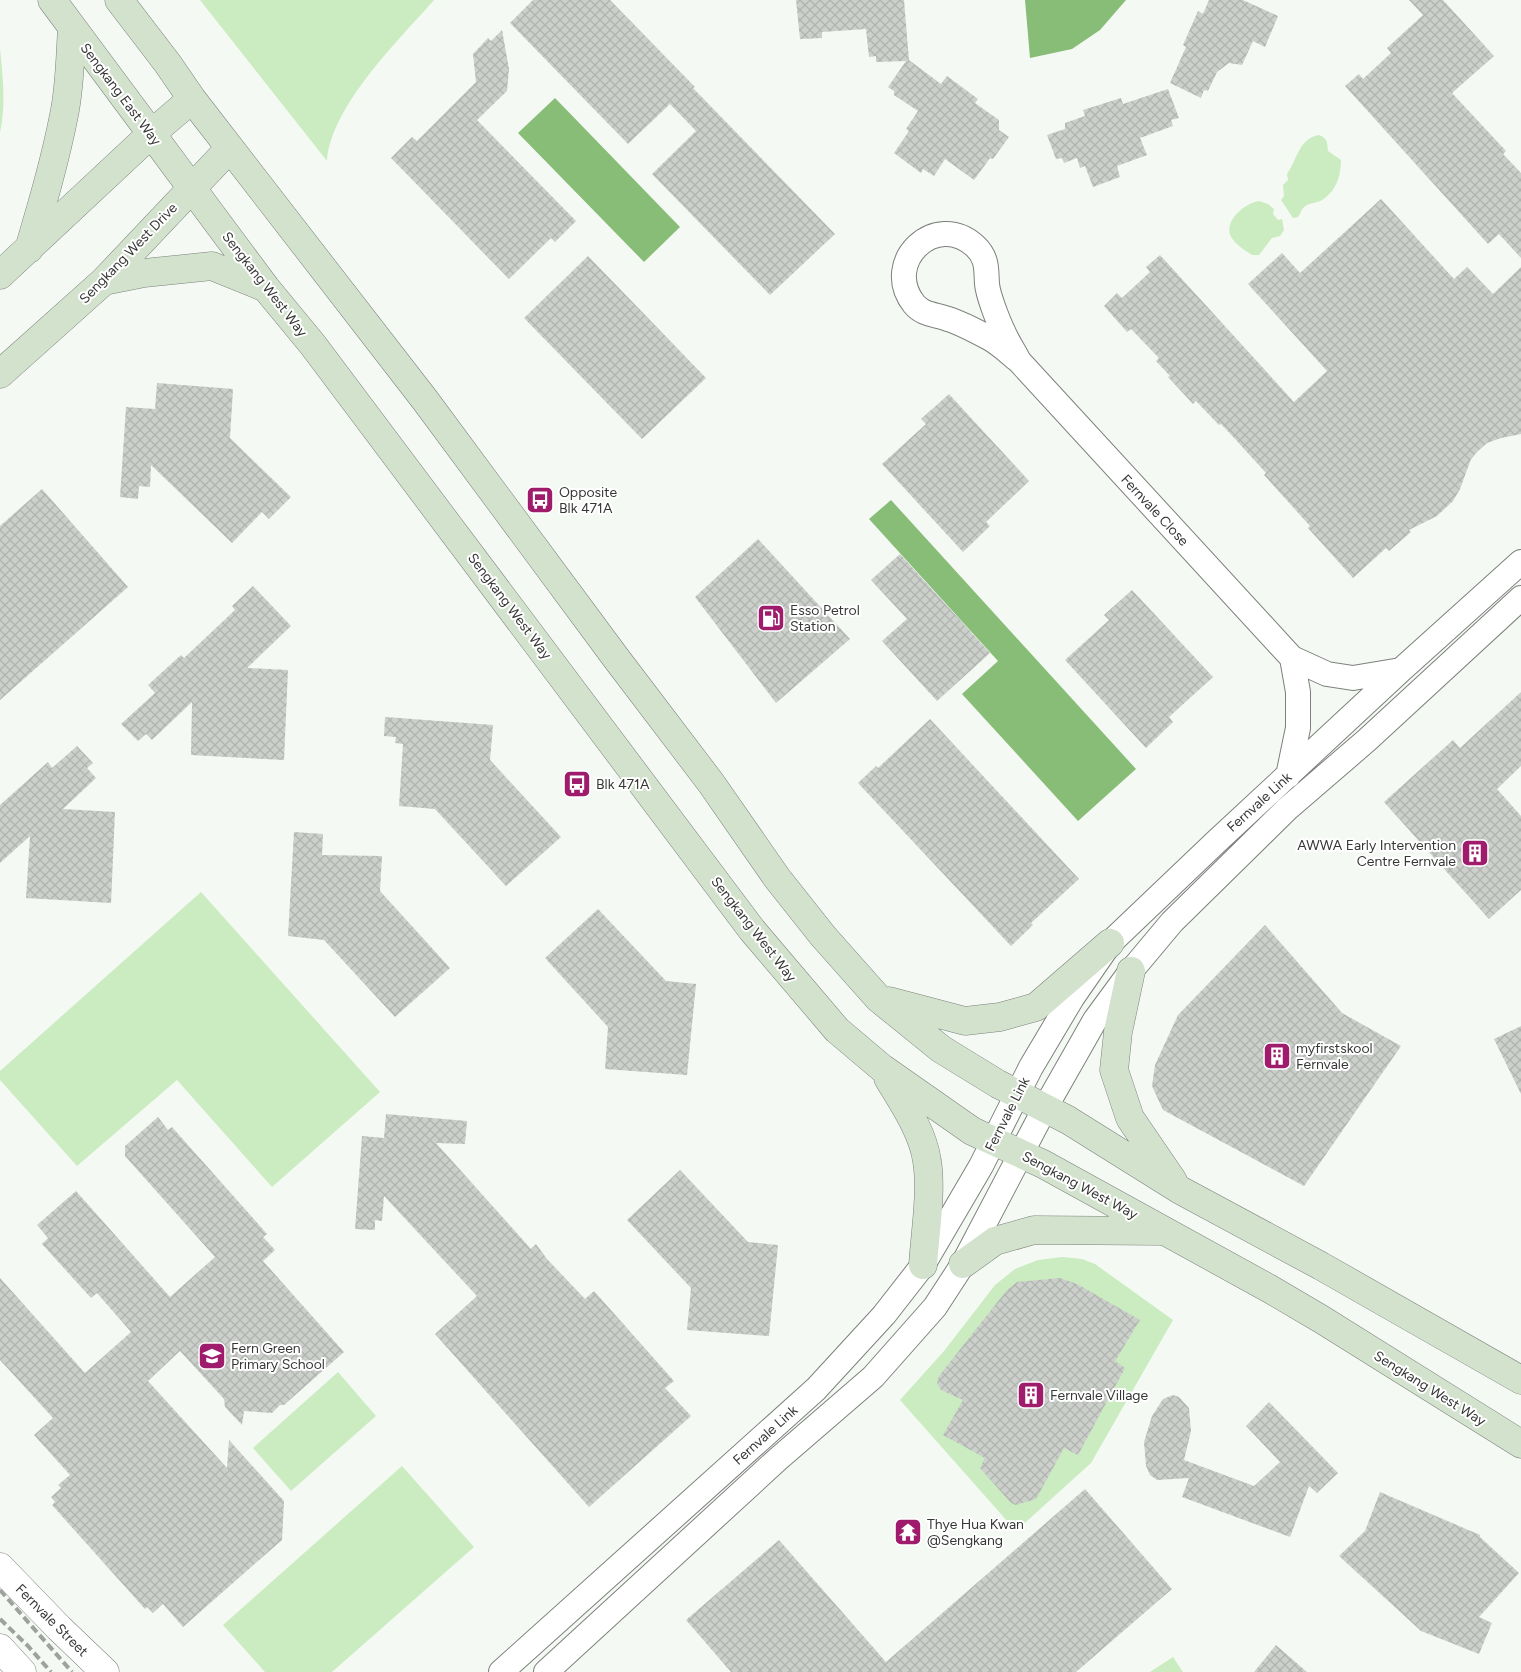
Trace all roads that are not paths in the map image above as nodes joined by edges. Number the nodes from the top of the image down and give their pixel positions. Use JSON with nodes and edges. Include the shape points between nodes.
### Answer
{"nodes":[{"id":1,"x":119,"y":0,"type":"edge"},
{"id":2,"x":61,"y":12,"type":"edge"},
{"id":3,"x":192,"y":99,"type":"junction"},
{"id":4,"x":151,"y":134,"type":"junction"},
{"id":5,"x":230,"y":148,"type":"junction"},
{"id":6,"x":191,"y":187,"type":"junction"},
{"id":7,"x":29,"y":249,"type":"junction"},
{"id":8,"x":0,"y":275,"type":"edge"},
{"id":9,"x":104,"y":281,"type":"junction"},
{"id":10,"x":266,"y":288,"type":"junction"},
{"id":11,"x":1019,"y":361,"type":"junction"},
{"id":12,"x":0,"y":374,"type":"edge"},
{"id":13,"x":1521,"y":562,"type":"edge"},
{"id":14,"x":1521,"y":598,"type":"edge"},
{"id":15,"x":1292,"y":658,"type":"junction"},
{"id":16,"x":1401,"y":670,"type":"junction"},
{"id":17,"x":1288,"y":776,"type":"junction"},
{"id":18,"x":1110,"y":943,"type":"junction"},
{"id":19,"x":1131,"y":970,"type":"junction"},
{"id":20,"x":878,"y":998,"type":"junction"},
{"id":21,"x":882,"y":1068,"type":"junction"},
{"id":22,"x":1018,"y":1094,"type":"junction"},
{"id":23,"x":1045,"y":1108,"type":"junction"},
{"id":24,"x":994,"y":1141,"type":"junction"},
{"id":25,"x":1020,"y":1153,"type":"junction"},
{"id":26,"x":1180,"y":1190,"type":"junction"},
{"id":27,"x":1164,"y":1232,"type":"junction"},
{"id":28,"x":963,"y":1264,"type":"junction"},
{"id":29,"x":923,"y":1265,"type":"junction"},
{"id":30,"x":1521,"y":1380,"type":"edge"},
{"id":31,"x":1521,"y":1444,"type":"edge"},
{"id":32,"x":0,"y":1567,"type":"edge"},
{"id":33,"x":0,"y":1648,"type":"edge"},
{"id":34,"x":22,"y":1672,"type":"edge"},
{"id":35,"x":105,"y":1672,"type":"edge"},
{"id":36,"x":501,"y":1672,"type":"edge"},
{"id":37,"x":546,"y":1672,"type":"edge"}],
"edges":[{"from":1,"to":3,"type":"main road"},
{"from":2,"to":4,"type":"main road","name":"Sengkang East Way"},
{"from":2,"to":7,"type":"main road","via":[[69,78],[64,116],[52,172]]},
{"from":3,"to":4,"type":"main road"},
{"from":3,"to":5,"type":"main road"},
{"from":4,"to":6,"type":"main road","name":"Sengkang East Way"},
{"from":4,"to":7,"type":"main road"},
{"from":5,"to":6,"type":"main road","name":"Sengkang West Drive"},
{"from":5,"to":20,"type":"main road","via":[[425,400],[711,783],[777,878]]},
{"from":6,"to":9,"type":"main road","name":"Sengkang West Drive"},
{"from":6,"to":10,"type":"main road","name":"Sengkang West Way"},
{"from":7,"to":8,"type":"main road"},
{"from":9,"to":10,"type":"main road","via":[[212,266]]},
{"from":9,"to":12,"type":"main road","name":"Sengkang West Drive"},
{"from":10,"to":21,"type":"main road","name":"Sengkang West Way","via":[[319,352],[752,930],[837,1030]]},
{"from":11,"to":11,"type":"street","name":"Fernvale Close","via":[[991,339],[947,318],[924,312],[915,304],[906,288],[904,271],[914,248],[938,234],[965,238],[976,246],[988,271],[987,285],[1002,331]]},
{"from":11,"to":15,"type":"street","name":"Fernvale Close"},
{"from":13,"to":16,"type":"street","name":"Fernvale Link"},
{"from":14,"to":19,"type":"street","name":"Fernvale Link","via":[[1287,809],[1172,922]]},
{"from":15,"to":16,"type":"street","name":"Fernvale Close","via":[[1327,674],[1353,678]]},
{"from":15,"to":17,"type":"street","via":[[1298,692],[1298,728]]},
{"from":16,"to":17,"type":"street","name":"Fernvale Link"},
{"from":17,"to":18,"type":"street","name":"Fernvale Link"},
{"from":18,"to":20,"type":"main road","via":[[1036,1007],[1000,1016],[965,1021]]},
{"from":18,"to":22,"type":"street","name":"Fernvale Link","via":[[1072,998]]},
{"from":19,"to":23,"type":"street","name":"Fernvale Link","via":[[1095,1020]]},
{"from":19,"to":26,"type":"main road","via":[[1114,1070],[1130,1118]]},
{"from":20,"to":22,"type":"main road","via":[[941,1049]]},
{"from":21,"to":24,"type":"main road","name":"Sengkang West Way","via":[[972,1131]]},
{"from":21,"to":29,"type":"main road","via":[[912,1118],[927,1160],[929,1178]]},
{"from":22,"to":23,"type":"main road"},
{"from":22,"to":24,"type":"street","name":"Fernvale Link"},
{"from":23,"to":25,"type":"street","name":"Fernvale Link"},
{"from":23,"to":26,"type":"main road"},
{"from":24,"to":25,"type":"main road","name":"Sengkang West Way"},
{"from":24,"to":29,"type":"street","name":"Fernvale Link"},
{"from":25,"to":27,"type":"main road","name":"Sengkang West Way"},
{"from":25,"to":28,"type":"street","name":"Fernvale Link"},
{"from":26,"to":30,"type":"main road"},
{"from":27,"to":28,"type":"main road","via":[[1034,1230],[995,1241]]},
{"from":27,"to":31,"type":"main road","name":"Sengkang West Way","via":[[1321,1319]]},
{"from":28,"to":37,"type":"street","name":"Fernvale Link","via":[[934,1307],[873,1377],[778,1459]]},
{"from":29,"to":36,"type":"street","name":"Fernvale Link","via":[[884,1315],[816,1389]]},
{"from":32,"to":35,"type":"street","name":"Fernvale Street"},
{"from":33,"to":34,"type":"street"}]}
